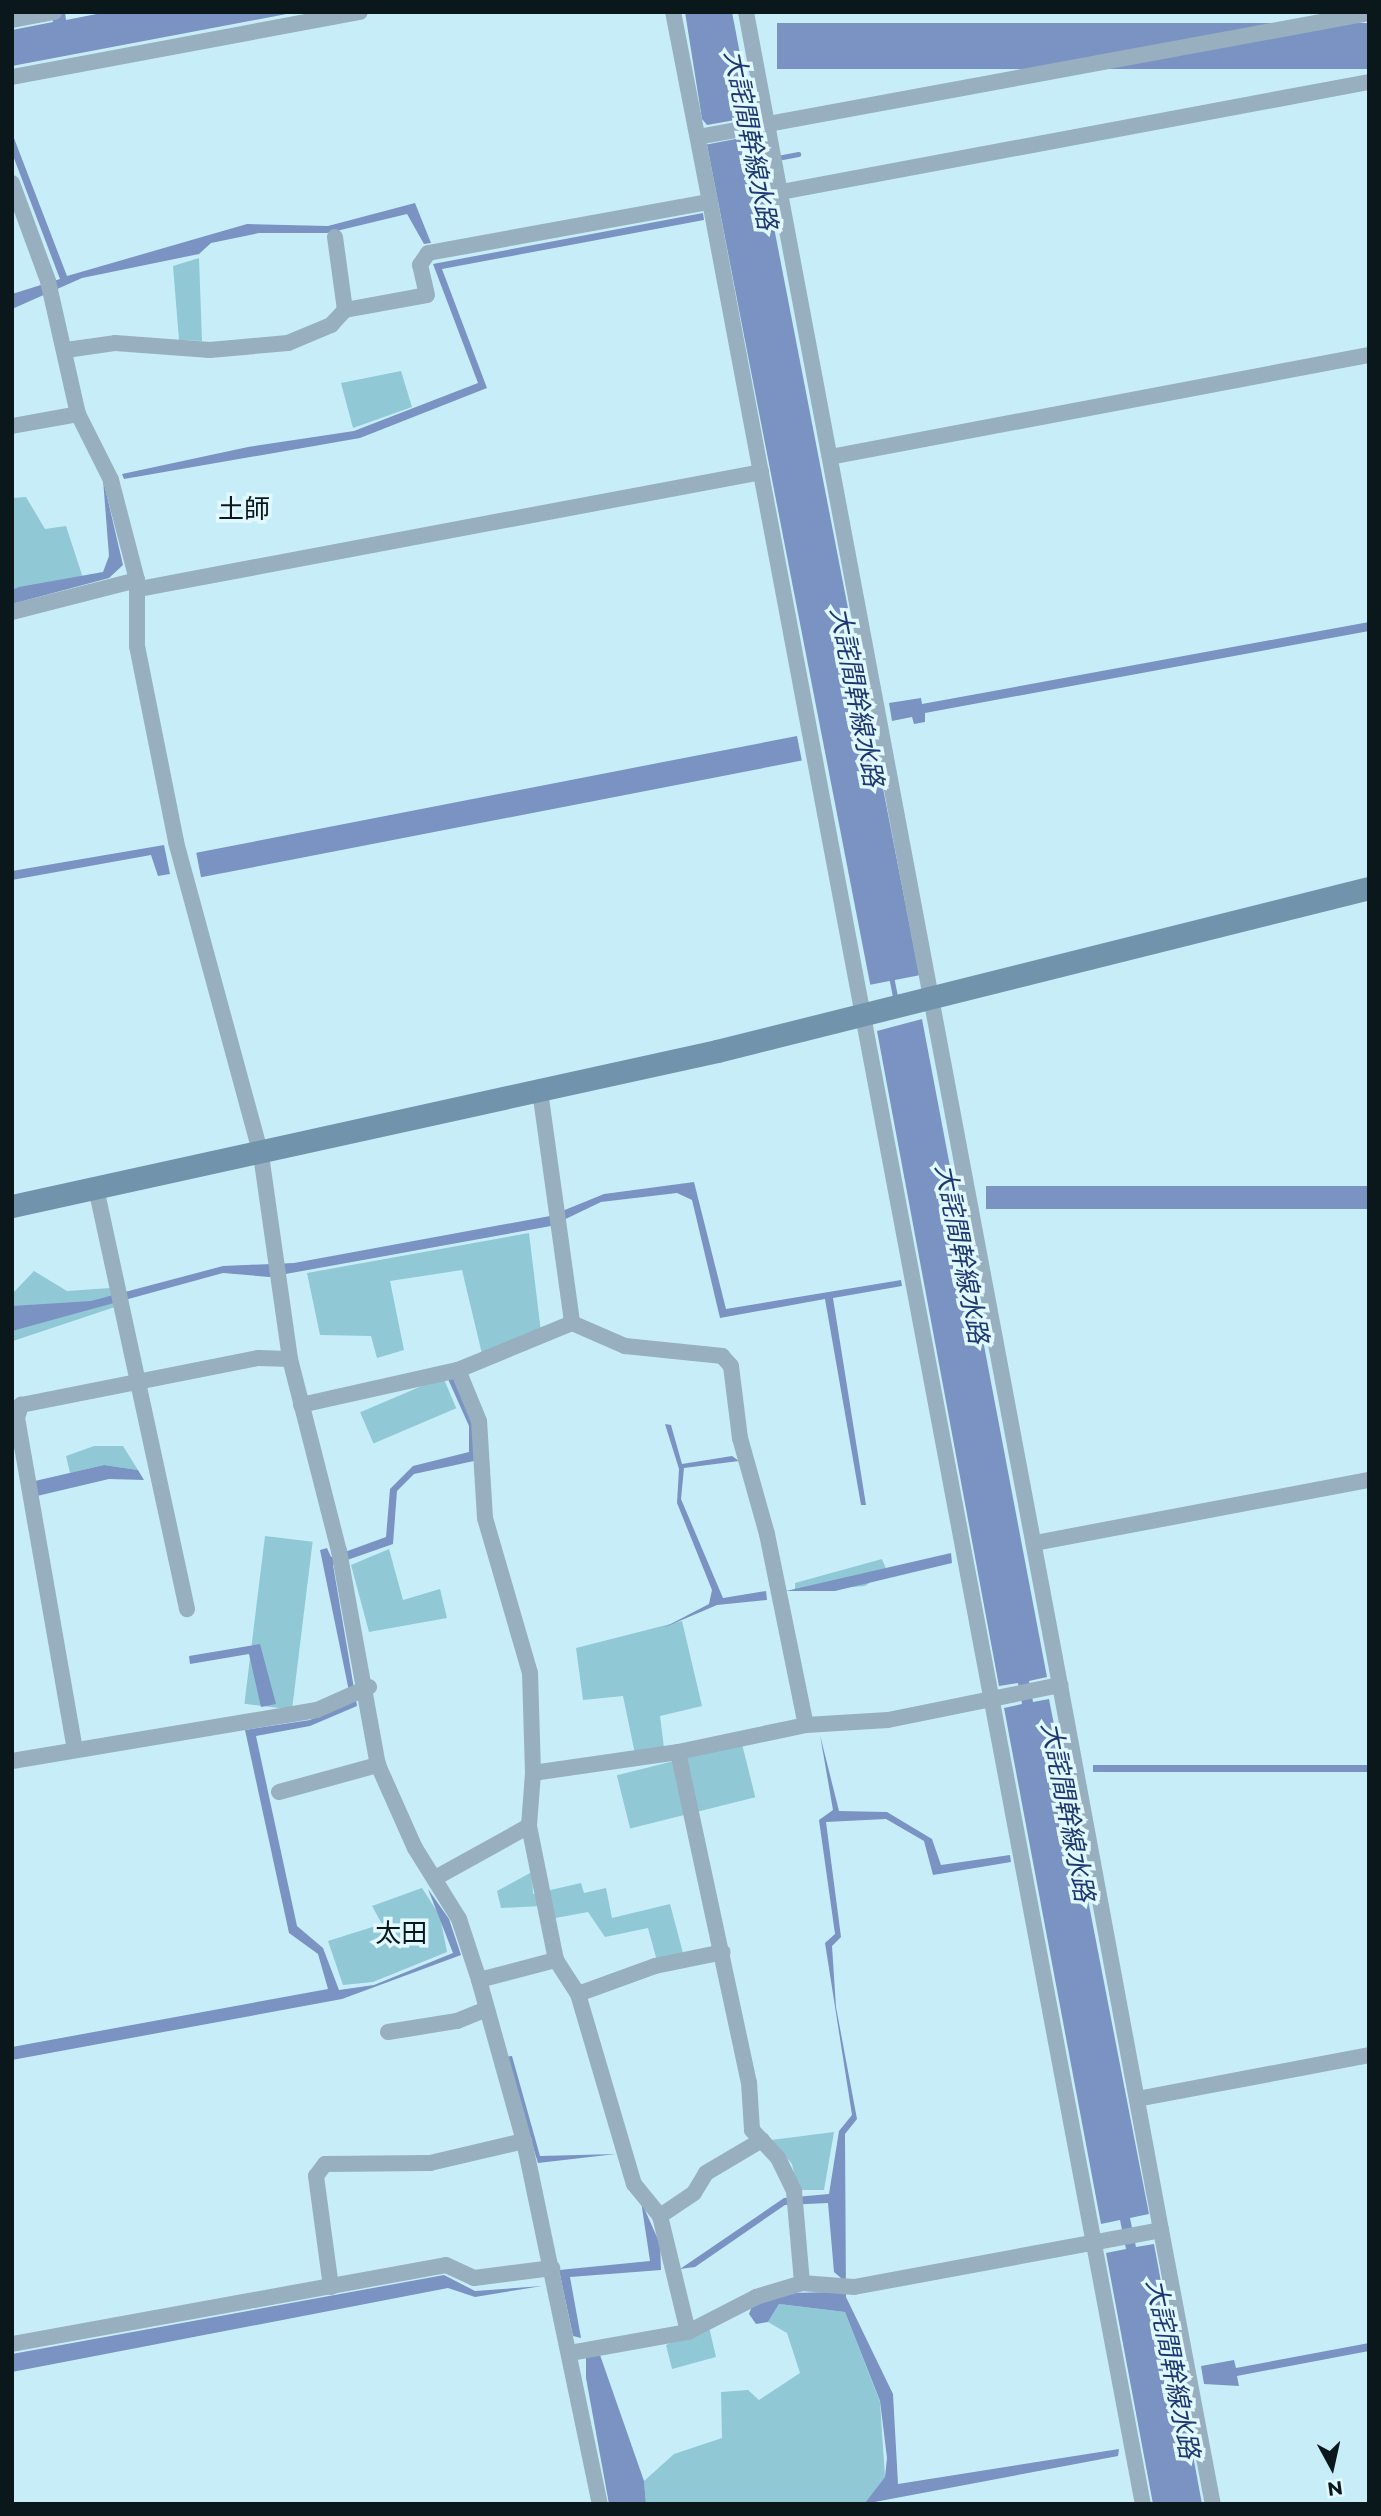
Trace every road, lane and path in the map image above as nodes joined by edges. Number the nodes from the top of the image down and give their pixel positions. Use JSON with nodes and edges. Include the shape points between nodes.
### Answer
{"nodes":[{"id":1,"x":360,"y":12,"type":"edge"},
{"id":2,"x":673,"y":12,"type":"edge"},
{"id":3,"x":746,"y":12,"type":"edge"},
{"id":4,"x":50,"y":13,"type":"edge"},
{"id":5,"x":1369,"y":13,"type":"edge"},
{"id":6,"x":12,"y":20,"type":"edge"},
{"id":7,"x":12,"y":77,"type":"edge"},
{"id":8,"x":1369,"y":82,"type":"edge"},
{"id":9,"x":768,"y":125,"type":"junction"},
{"id":10,"x":698,"y":137,"type":"junction"},
{"id":11,"x":12,"y":183,"type":"edge"},
{"id":12,"x":781,"y":192,"type":"junction"},
{"id":13,"x":710,"y":202,"type":"junction"},
{"id":14,"x":335,"y":237,"type":"dead end"},
{"id":15,"x":345,"y":310,"type":"junction"},
{"id":16,"x":66,"y":350,"type":"junction"},
{"id":17,"x":1369,"y":355,"type":"edge"},
{"id":18,"x":78,"y":414,"type":"junction"},
{"id":19,"x":12,"y":426,"type":"edge"},
{"id":20,"x":830,"y":457,"type":"junction"},
{"id":21,"x":761,"y":472,"type":"junction"},
{"id":22,"x":138,"y":584,"type":"junction"},
{"id":23,"x":12,"y":612,"type":"edge"},
{"id":24,"x":1369,"y":888,"type":"edge"},
{"id":25,"x":930,"y":996,"type":"junction"},
{"id":26,"x":873,"y":1010,"type":"junction"},
{"id":27,"x":540,"y":1091,"type":"junction"},
{"id":28,"x":261,"y":1155,"type":"junction"},
{"id":29,"x":96,"y":1188,"type":"junction"},
{"id":30,"x":12,"y":1206,"type":"edge"},
{"id":31,"x":572,"y":1324,"type":"junction"},
{"id":32,"x":290,"y":1359,"type":"junction"},
{"id":33,"x":458,"y":1370,"type":"junction"},
{"id":34,"x":139,"y":1380,"type":"junction"},
{"id":35,"x":301,"y":1405,"type":"junction"},
{"id":36,"x":1369,"y":1480,"type":"edge"},
{"id":37,"x":1035,"y":1543,"type":"junction"},
{"id":38,"x":187,"y":1609,"type":"dead end"},
{"id":39,"x":1060,"y":1685,"type":"junction"},
{"id":40,"x":365,"y":1689,"type":"junction"},
{"id":41,"x":992,"y":1700,"type":"junction"},
{"id":42,"x":806,"y":1725,"type":"junction"},
{"id":43,"x":75,"y":1750,"type":"junction"},
{"id":44,"x":678,"y":1752,"type":"junction"},
{"id":45,"x":12,"y":1761,"type":"edge"},
{"id":46,"x":379,"y":1765,"type":"junction"},
{"id":47,"x":533,"y":1773,"type":"junction"},
{"id":48,"x":279,"y":1792,"type":"dead end"},
{"id":49,"x":529,"y":1826,"type":"junction"},
{"id":50,"x":437,"y":1877,"type":"junction"},
{"id":51,"x":723,"y":1952,"type":"junction"},
{"id":52,"x":556,"y":1960,"type":"junction"},
{"id":53,"x":479,"y":1980,"type":"junction"},
{"id":54,"x":578,"y":1994,"type":"junction"},
{"id":55,"x":487,"y":2009,"type":"junction"},
{"id":56,"x":388,"y":2032,"type":"dead end"},
{"id":57,"x":1369,"y":2055,"type":"edge"},
{"id":58,"x":1137,"y":2099,"type":"junction"},
{"id":59,"x":762,"y":2140,"type":"junction"},
{"id":60,"x":524,"y":2141,"type":"junction"},
{"id":61,"x":660,"y":2217,"type":"junction"},
{"id":62,"x":1161,"y":2230,"type":"junction"},
{"id":63,"x":1095,"y":2242,"type":"junction"},
{"id":64,"x":552,"y":2268,"type":"junction"},
{"id":65,"x":803,"y":2283,"type":"junction"},
{"id":66,"x":331,"y":2287,"type":"junction"},
{"id":67,"x":688,"y":2332,"type":"junction"},
{"id":68,"x":12,"y":2344,"type":"edge"},
{"id":69,"x":570,"y":2353,"type":"junction"},
{"id":70,"x":600,"y":2504,"type":"edge"},
{"id":71,"x":1143,"y":2504,"type":"edge"},
{"id":72,"x":1213,"y":2504,"type":"edge"}],
"edges":[{"from":1,"to":7,"type":"street"},
{"from":2,"to":10,"type":"street"},
{"from":3,"to":9,"type":"street"},
{"from":4,"to":6,"type":"street"},
{"from":5,"to":9,"type":"street"},
{"from":8,"to":12,"type":"street"},
{"from":9,"to":10,"type":"street"},
{"from":9,"to":12,"type":"street"},
{"from":10,"to":13,"type":"street"},
{"from":11,"to":16,"type":"street","via":[[50,288]]},
{"from":12,"to":20,"type":"street"},
{"from":13,"to":15,"type":"street","via":[[428,253],[421,265],[426,295]]},
{"from":13,"to":21,"type":"street"},
{"from":14,"to":15,"type":"street"},
{"from":15,"to":16,"type":"street","via":[[309,337],[288,344]]},
{"from":16,"to":18,"type":"street"},
{"from":17,"to":20,"type":"street"},
{"from":18,"to":19,"type":"street"},
{"from":18,"to":22,"type":"street","via":[[111,480]]},
{"from":20,"to":25,"type":"street"},
{"from":21,"to":22,"type":"street"},
{"from":21,"to":26,"type":"street"},
{"from":22,"to":23,"type":"street"},
{"from":22,"to":28,"type":"street","via":[[137,646],[176,842]]},
{"from":24,"to":25,"type":"street"},
{"from":25,"to":26,"type":"street"},
{"from":25,"to":37,"type":"street"},
{"from":26,"to":27,"type":"street"},
{"from":26,"to":41,"type":"street"},
{"from":27,"to":28,"type":"street"},
{"from":27,"to":31,"type":"street"},
{"from":28,"to":29,"type":"street"},
{"from":28,"to":32,"type":"street"},
{"from":29,"to":30,"type":"street"},
{"from":29,"to":34,"type":"street"},
{"from":31,"to":33,"type":"street"},
{"from":31,"to":42,"type":"street","via":[[625,1346],[687,1349],[722,1356],[731,1366],[740,1438],[767,1534]]},
{"from":32,"to":34,"type":"street","via":[[257,1358]]},
{"from":32,"to":35,"type":"street"},
{"from":33,"to":35,"type":"street"},
{"from":33,"to":47,"type":"street","via":[[479,1420],[485,1518],[530,1673]]},
{"from":34,"to":38,"type":"street"},
{"from":34,"to":43,"type":"street","via":[[38,1398],[21,1405],[17,1418]]},
{"from":35,"to":40,"type":"street","via":[[339,1550]]},
{"from":36,"to":37,"type":"street"},
{"from":37,"to":39,"type":"street"},
{"from":39,"to":41,"type":"street"},
{"from":39,"to":58,"type":"street"},
{"from":40,"to":43,"type":"street","via":[[317,1710]]},
{"from":40,"to":46,"type":"street"},
{"from":41,"to":42,"type":"street","via":[[888,1720]]},
{"from":41,"to":63,"type":"street"},
{"from":42,"to":44,"type":"street"},
{"from":43,"to":45,"type":"street"},
{"from":44,"to":47,"type":"street"},
{"from":44,"to":51,"type":"street"},
{"from":46,"to":48,"type":"street"},
{"from":46,"to":50,"type":"street","via":[[415,1848]]},
{"from":47,"to":49,"type":"street"},
{"from":49,"to":50,"type":"street"},
{"from":49,"to":52,"type":"street"},
{"from":50,"to":53,"type":"street"},
{"from":51,"to":54,"type":"street","via":[[655,1966]]},
{"from":51,"to":59,"type":"street","via":[[752,2130]]},
{"from":52,"to":53,"type":"street"},
{"from":52,"to":54,"type":"street"},
{"from":53,"to":55,"type":"street"},
{"from":54,"to":61,"type":"street","via":[[634,2184]]},
{"from":55,"to":56,"type":"street"},
{"from":55,"to":60,"type":"street"},
{"from":57,"to":58,"type":"street"},
{"from":58,"to":62,"type":"street"},
{"from":59,"to":61,"type":"street","via":[[706,2173],[694,2193]]},
{"from":59,"to":65,"type":"street","via":[[795,2199]]},
{"from":60,"to":64,"type":"street"},
{"from":60,"to":66,"type":"street","via":[[442,2162],[325,2164],[316,2176]]},
{"from":61,"to":67,"type":"street"},
{"from":62,"to":63,"type":"street"},
{"from":62,"to":72,"type":"street"},
{"from":63,"to":65,"type":"street","via":[[855,2287]]},
{"from":63,"to":71,"type":"street"},
{"from":64,"to":66,"type":"street","via":[[474,2278],[446,2266]]},
{"from":64,"to":69,"type":"street"},
{"from":65,"to":67,"type":"street","via":[[757,2297]]},
{"from":66,"to":68,"type":"street"},
{"from":67,"to":69,"type":"street"},
{"from":69,"to":70,"type":"street"}]}
